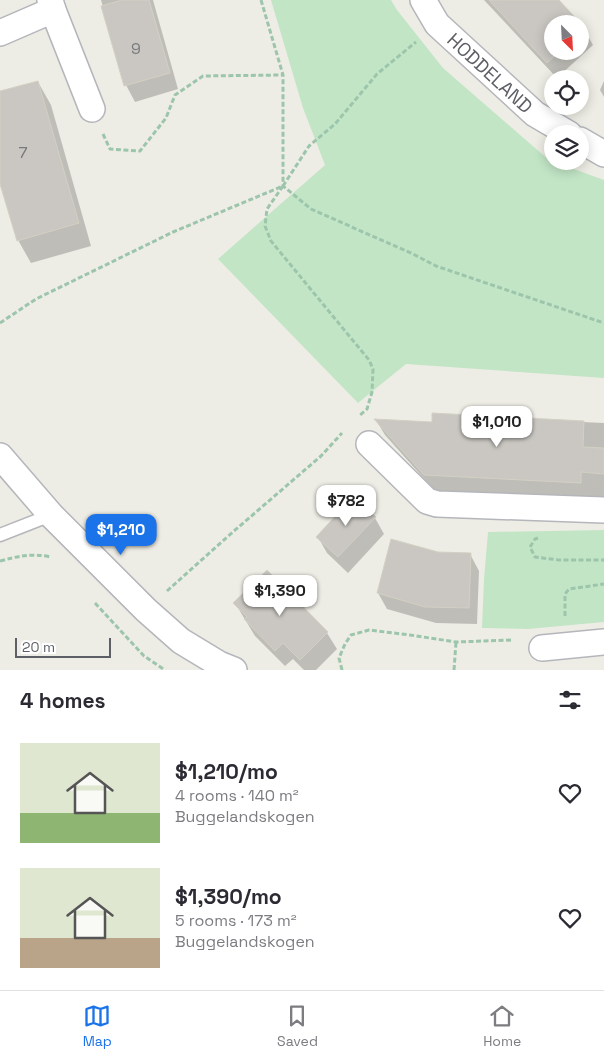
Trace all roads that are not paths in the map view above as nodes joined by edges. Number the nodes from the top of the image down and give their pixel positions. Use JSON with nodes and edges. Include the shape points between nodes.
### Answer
{"nodes":[{"id":1,"x":423,"y":0,"type":"edge"},
{"id":2,"x":52,"y":5,"type":"edge"},
{"id":3,"x":0,"y":33,"type":"edge"},
{"id":4,"x":92,"y":109,"type":"road end"},
{"id":5,"x":554,"y":125,"type":"edge"},
{"id":6,"x":589,"y":145,"type":"edge"},
{"id":7,"x":604,"y":154,"type":"edge"},
{"id":8,"x":368,"y":444,"type":"dead end"},
{"id":9,"x":0,"y":456,"type":"edge"},
{"id":10,"x":604,"y":510,"type":"edge"},
{"id":11,"x":51,"y":515,"type":"junction"},
{"id":12,"x":0,"y":535,"type":"edge"},
{"id":13,"x":604,"y":642,"type":"edge"},
{"id":14,"x":542,"y":648,"type":"dead end"},
{"id":15,"x":223,"y":668,"type":"edge"}],
"edges":[{"from":1,"to":5,"type":"street","name":"HODDELAND","via":[[437,24],[535,114]]},
{"from":2,"to":3,"type":"street"},
{"from":2,"to":4,"type":"street"},
{"from":6,"to":7,"type":"street"},
{"from":8,"to":10,"type":"street","via":[[422,496],[437,504]]},
{"from":9,"to":11,"type":"street"},
{"from":11,"to":12,"type":"lane"},
{"from":11,"to":15,"type":"street","via":[[146,610],[181,641]]},
{"from":13,"to":14,"type":"street"}]}
